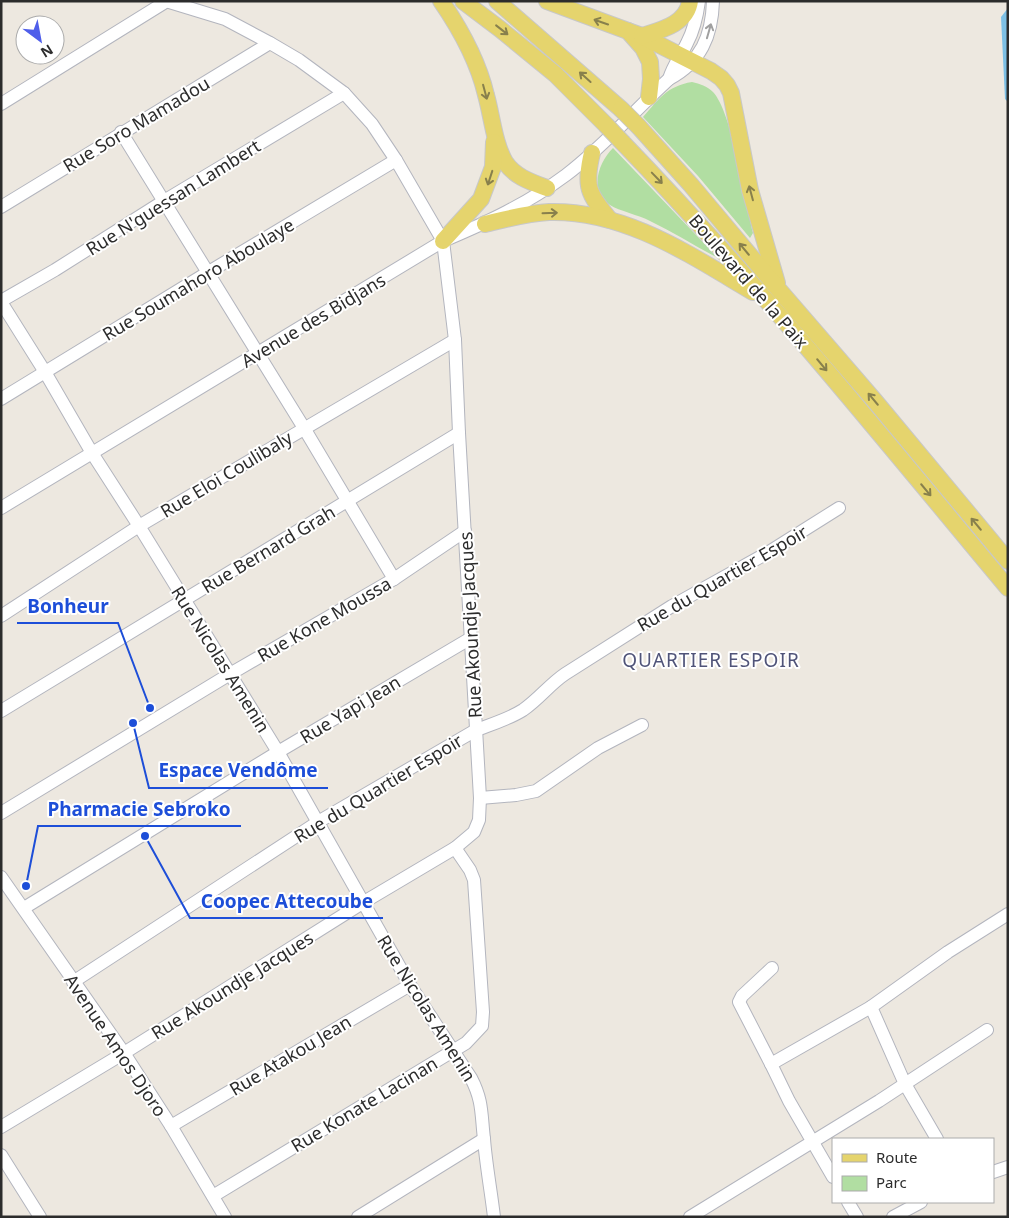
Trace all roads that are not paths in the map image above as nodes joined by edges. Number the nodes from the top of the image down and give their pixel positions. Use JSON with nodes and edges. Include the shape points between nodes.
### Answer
{"nodes":[{"id":1,"x":167,"y":1,"type":"edge"},
{"id":2,"x":441,"y":1,"type":"edge"},
{"id":3,"x":463,"y":1,"type":"edge"},
{"id":4,"x":497,"y":1,"type":"edge"},
{"id":5,"x":547,"y":1,"type":"edge"},
{"id":6,"x":690,"y":1,"type":"edge"},
{"id":7,"x":699,"y":1,"type":"edge"},
{"id":8,"x":713,"y":1,"type":"edge"},
{"id":9,"x":635,"y":34,"type":"junction"},
{"id":10,"x":270,"y":42,"type":"junction"},
{"id":11,"x":687,"y":59,"type":"junction"},
{"id":12,"x":344,"y":93,"type":"junction"},
{"id":13,"x":650,"y":97,"type":"junction"},
{"id":14,"x":1,"y":104,"type":"edge"},
{"id":15,"x":612,"y":126,"type":"junction"},
{"id":16,"x":494,"y":130,"type":"junction"},
{"id":17,"x":122,"y":132,"type":"junction"},
{"id":18,"x":592,"y":153,"type":"junction"},
{"id":19,"x":396,"y":160,"type":"junction"},
{"id":20,"x":547,"y":188,"type":"junction"},
{"id":21,"x":164,"y":201,"type":"junction"},
{"id":22,"x":1,"y":207,"type":"edge"},
{"id":23,"x":610,"y":220,"type":"junction"},
{"id":24,"x":485,"y":224,"type":"junction"},
{"id":25,"x":443,"y":241,"type":"junction"},
{"id":26,"x":207,"y":273,"type":"junction"},
{"id":27,"x":773,"y":295,"type":"junction"},
{"id":28,"x":1,"y":301,"type":"edge"},
{"id":29,"x":455,"y":340,"type":"junction"},
{"id":30,"x":257,"y":354,"type":"junction"},
{"id":31,"x":46,"y":372,"type":"junction"},
{"id":32,"x":1,"y":399,"type":"edge"},
{"id":33,"x":304,"y":428,"type":"junction"},
{"id":34,"x":459,"y":433,"type":"junction"},
{"id":35,"x":92,"y":453,"type":"junction"},
{"id":36,"x":348,"y":500,"type":"junction"},
{"id":37,"x":1,"y":508,"type":"edge"},
{"id":38,"x":838,"y":508,"type":"dead end"},
{"id":39,"x":139,"y":526,"type":"junction"},
{"id":40,"x":465,"y":531,"type":"junction"},
{"id":41,"x":1008,"y":561,"type":"edge"},
{"id":42,"x":394,"y":579,"type":"junction"},
{"id":43,"x":1008,"y":588,"type":"edge"},
{"id":44,"x":185,"y":600,"type":"junction"},
{"id":45,"x":1,"y":616,"type":"edge"},
{"id":46,"x":472,"y":638,"type":"junction"},
{"id":47,"x":230,"y":674,"type":"junction"},
{"id":48,"x":1,"y":711,"type":"edge"},
{"id":49,"x":642,"y":725,"type":"dead end"},
{"id":50,"x":476,"y":730,"type":"junction"},
{"id":51,"x":278,"y":752,"type":"junction"},
{"id":52,"x":480,"y":798,"type":"junction"},
{"id":53,"x":1,"y":813,"type":"edge"},
{"id":54,"x":318,"y":822,"type":"junction"},
{"id":55,"x":455,"y":848,"type":"junction"},
{"id":56,"x":1,"y":876,"type":"edge"},
{"id":57,"x":364,"y":902,"type":"junction"},
{"id":58,"x":24,"y":908,"type":"junction"},
{"id":59,"x":1008,"y":914,"type":"edge"},
{"id":60,"x":772,"y":968,"type":"dead end"},
{"id":61,"x":73,"y":982,"type":"junction"},
{"id":62,"x":410,"y":985,"type":"junction"},
{"id":63,"x":871,"y":1007,"type":"junction"},
{"id":64,"x":987,"y":1030,"type":"dead end"},
{"id":65,"x":452,"y":1050,"type":"junction"},
{"id":66,"x":124,"y":1053,"type":"junction"},
{"id":67,"x":771,"y":1064,"type":"junction"},
{"id":68,"x":905,"y":1084,"type":"junction"},
{"id":69,"x":171,"y":1126,"type":"junction"},
{"id":70,"x":1,"y":1127,"type":"edge"},
{"id":71,"x":936,"y":1138,"type":"edge"},
{"id":72,"x":484,"y":1139,"type":"junction"},
{"id":73,"x":812,"y":1143,"type":"junction"},
{"id":74,"x":1,"y":1155,"type":"edge"},
{"id":75,"x":1008,"y":1167,"type":"edge"},
{"id":76,"x":994,"y":1172,"type":"edge"},
{"id":77,"x":832,"y":1175,"type":"edge"},
{"id":78,"x":213,"y":1196,"type":"junction"},
{"id":79,"x":849,"y":1203,"type":"edge"},
{"id":80,"x":919,"y":1203,"type":"edge"},
{"id":81,"x":40,"y":1217,"type":"edge"},
{"id":82,"x":225,"y":1217,"type":"edge"},
{"id":83,"x":358,"y":1217,"type":"edge"},
{"id":84,"x":494,"y":1217,"type":"edge"},
{"id":85,"x":690,"y":1217,"type":"edge"},
{"id":86,"x":857,"y":1217,"type":"edge"},
{"id":87,"x":893,"y":1217,"type":"edge"}],
"edges":[{"from":1,"to":10,"type":"street","name":"Rue Akoundje Jacques","via":[[225,20]]},
{"from":1,"to":14,"type":"street"},
{"from":2,"to":16,"type":"main road","one_way":true,"via":[[477,65]]},
{"from":3,"to":15,"type":"main road","name":"Boulevard de la Paix","one_way":true,"via":[[556,74]]},
{"from":27,"to":4,"type":"main road","name":"Boulevard de la Paix","one_way":true,"bridge":true,"via":[[691,185],[639,127]]},
{"from":9,"to":5,"type":"main road","one_way":true},
{"from":6,"to":9,"type":"main road","via":[[680,20],[664,29]]},
{"from":7,"to":11,"type":"street"},
{"from":11,"to":8,"type":"street","one_way":true,"via":[[702,48],[709,31]]},
{"from":9,"to":11,"type":"main road"},
{"from":9,"to":13,"type":"main road","via":[[650,62]]},
{"from":10,"to":12,"type":"street","name":"Rue Akoundje Jacques"},
{"from":10,"to":17,"type":"street","name":"Rue Soro Mamadou"},
{"from":11,"to":13,"type":"street","name":"Avenue des Bidjans","via":[[683,72],[669,79]]},
{"from":27,"to":11,"type":"main road","one_way":true,"via":[[731,94],[721,78]]},
{"from":12,"to":19,"type":"street","name":"Rue Akoundje Jacques","via":[[372,124]]},
{"from":12,"to":21,"type":"street","name":"Rue N'guessan Lambert"},
{"from":13,"to":15,"type":"street","name":"Avenue des Bidjans"},
{"from":15,"to":18,"type":"street","name":"Avenue des Bidjans"},
{"from":15,"to":27,"type":"main road","name":"Boulevard de la Paix","one_way":true,"bridge":true,"via":[[623,143]]},
{"from":16,"to":20,"type":"main road","via":[[511,169]]},
{"from":16,"to":25,"type":"main road","one_way":true,"via":[[493,167],[481,199]]},
{"from":17,"to":21,"type":"street"},
{"from":17,"to":22,"type":"street","name":"Rue Soro Mamadou"},
{"from":18,"to":20,"type":"street","name":"Avenue des Bidjans"},
{"from":18,"to":23,"type":"main road","via":[[587,175],[590,189],[594,202]]},
{"from":19,"to":25,"type":"street","name":"Rue Akoundje Jacques"},
{"from":19,"to":26,"type":"street","name":"Rue Soumahoro Aboulaye"},
{"from":20,"to":24,"type":"street","name":"Avenue des Bidjans"},
{"from":21,"to":26,"type":"street"},
{"from":21,"to":28,"type":"street","name":"Rue N'guessan Lambert"},
{"from":24,"to":23,"type":"main road","one_way":true,"via":[[548,212]]},
{"from":23,"to":27,"type":"main road"},
{"from":24,"to":25,"type":"street","name":"Avenue des Bidjans"},
{"from":25,"to":29,"type":"street","name":"Rue Akoundje Jacques"},
{"from":25,"to":30,"type":"street","name":"Avenue des Bidjans"},
{"from":26,"to":30,"type":"street"},
{"from":26,"to":31,"type":"street","name":"Rue Soumahoro Aboulaye"},
{"from":41,"to":27,"type":"main road","name":"Boulevard de la Paix","one_way":true,"via":[[874,400]]},
{"from":27,"to":43,"type":"main road","name":"Boulevard de la Paix","one_way":true},
{"from":28,"to":31,"type":"street","name":"Rue Nicolas Amenin"},
{"from":29,"to":33,"type":"street","name":"Rue Eloi Coulibaly"},
{"from":29,"to":34,"type":"street","name":"Rue Akoundje Jacques"},
{"from":30,"to":33,"type":"street"},
{"from":30,"to":35,"type":"street","name":"Avenue des Bidjans"},
{"from":31,"to":32,"type":"street","name":"Rue Soumahoro Aboulaye"},
{"from":31,"to":35,"type":"street","name":"Rue Nicolas Amenin"},
{"from":33,"to":36,"type":"street"},
{"from":33,"to":39,"type":"street","name":"Rue Eloi Coulibaly"},
{"from":34,"to":36,"type":"street","name":"Rue Bernard Grah"},
{"from":34,"to":40,"type":"street","name":"Rue Akoundje Jacques"},
{"from":35,"to":37,"type":"street","name":"Avenue des Bidjans"},
{"from":35,"to":39,"type":"street","name":"Rue Nicolas Amenin"},
{"from":36,"to":42,"type":"street"},
{"from":36,"to":44,"type":"street","name":"Rue Bernard Grah"},
{"from":38,"to":50,"type":"street","name":"Rue du Quartier Espoir","via":[[769,552],[672,606],[565,674],[524,710]]},
{"from":39,"to":44,"type":"street","name":"Rue Nicolas Amenin"},
{"from":39,"to":45,"type":"street","name":"Rue Eloi Coulibaly"},
{"from":40,"to":42,"type":"street","name":"Rue Kone Moussa"},
{"from":40,"to":46,"type":"street","name":"Rue Akoundje Jacques"},
{"from":42,"to":47,"type":"street","name":"Rue Kone Moussa"},
{"from":44,"to":47,"type":"street","name":"Rue Nicolas Amenin"},
{"from":44,"to":48,"type":"street","name":"Rue Bernard Grah"},
{"from":46,"to":50,"type":"street","name":"Rue Akoundje Jacques"},
{"from":46,"to":51,"type":"street","name":"Rue Yapi Jean"},
{"from":47,"to":51,"type":"street","name":"Rue Nicolas Amenin"},
{"from":47,"to":53,"type":"street","name":"Rue Kone Moussa"},
{"from":49,"to":52,"type":"street","via":[[598,748],[536,791]]},
{"from":50,"to":52,"type":"street","name":"Rue Akoundje Jacques"},
{"from":50,"to":54,"type":"street","name":"Rue du Quartier Espoir"},
{"from":51,"to":54,"type":"street","name":"Rue Nicolas Amenin"},
{"from":51,"to":58,"type":"street","name":"Rue Yapi Jean"},
{"from":52,"to":55,"type":"street","name":"Rue Akoundje Jacques","via":[[479,820],[474,832]]},
{"from":54,"to":57,"type":"street","name":"Rue Nicolas Amenin"},
{"from":54,"to":61,"type":"street","name":"Rue du Quartier Espoir"},
{"from":55,"to":57,"type":"street","name":"Rue Akoundje Jacques"},
{"from":55,"to":65,"type":"street","name":"Rue Konate Lacinan","via":[[474,880],[483,1012],[482,1026],[475,1035]]},
{"from":56,"to":58,"type":"street","name":"Avenue Amos Djoro"},
{"from":57,"to":62,"type":"street","name":"Rue Nicolas Amenin"},
{"from":57,"to":66,"type":"street","name":"Rue Akoundje Jacques"},
{"from":58,"to":61,"type":"street","name":"Avenue Amos Djoro"},
{"from":59,"to":63,"type":"street"},
{"from":60,"to":67,"type":"street","via":[[739,1002]]},
{"from":61,"to":66,"type":"street","name":"Avenue Amos Djoro"},
{"from":62,"to":65,"type":"street","name":"Rue Nicolas Amenin"},
{"from":62,"to":69,"type":"street","name":"Rue Atakou Jean"},
{"from":63,"to":67,"type":"street"},
{"from":63,"to":68,"type":"street"},
{"from":64,"to":68,"type":"street"},
{"from":65,"to":72,"type":"street","name":"Rue Nicolas Amenin","via":[[479,1092]]},
{"from":65,"to":78,"type":"street","name":"Rue Konate Lacinan"},
{"from":66,"to":69,"type":"street","name":"Avenue Amos Djoro"},
{"from":66,"to":70,"type":"street","name":"Rue Akoundje Jacques"},
{"from":67,"to":73,"type":"street"},
{"from":68,"to":71,"type":"street"},
{"from":68,"to":73,"type":"street"},
{"from":69,"to":78,"type":"street","name":"Avenue Amos Djoro"},
{"from":72,"to":83,"type":"street"},
{"from":72,"to":84,"type":"street","name":"Rue Nicolas Amenin"},
{"from":73,"to":77,"type":"street"},
{"from":73,"to":85,"type":"street"},
{"from":74,"to":81,"type":"street"},
{"from":75,"to":76,"type":"street"},
{"from":78,"to":82,"type":"street","name":"Avenue Amos Djoro"},
{"from":79,"to":86,"type":"street"},
{"from":80,"to":87,"type":"street"}]}
